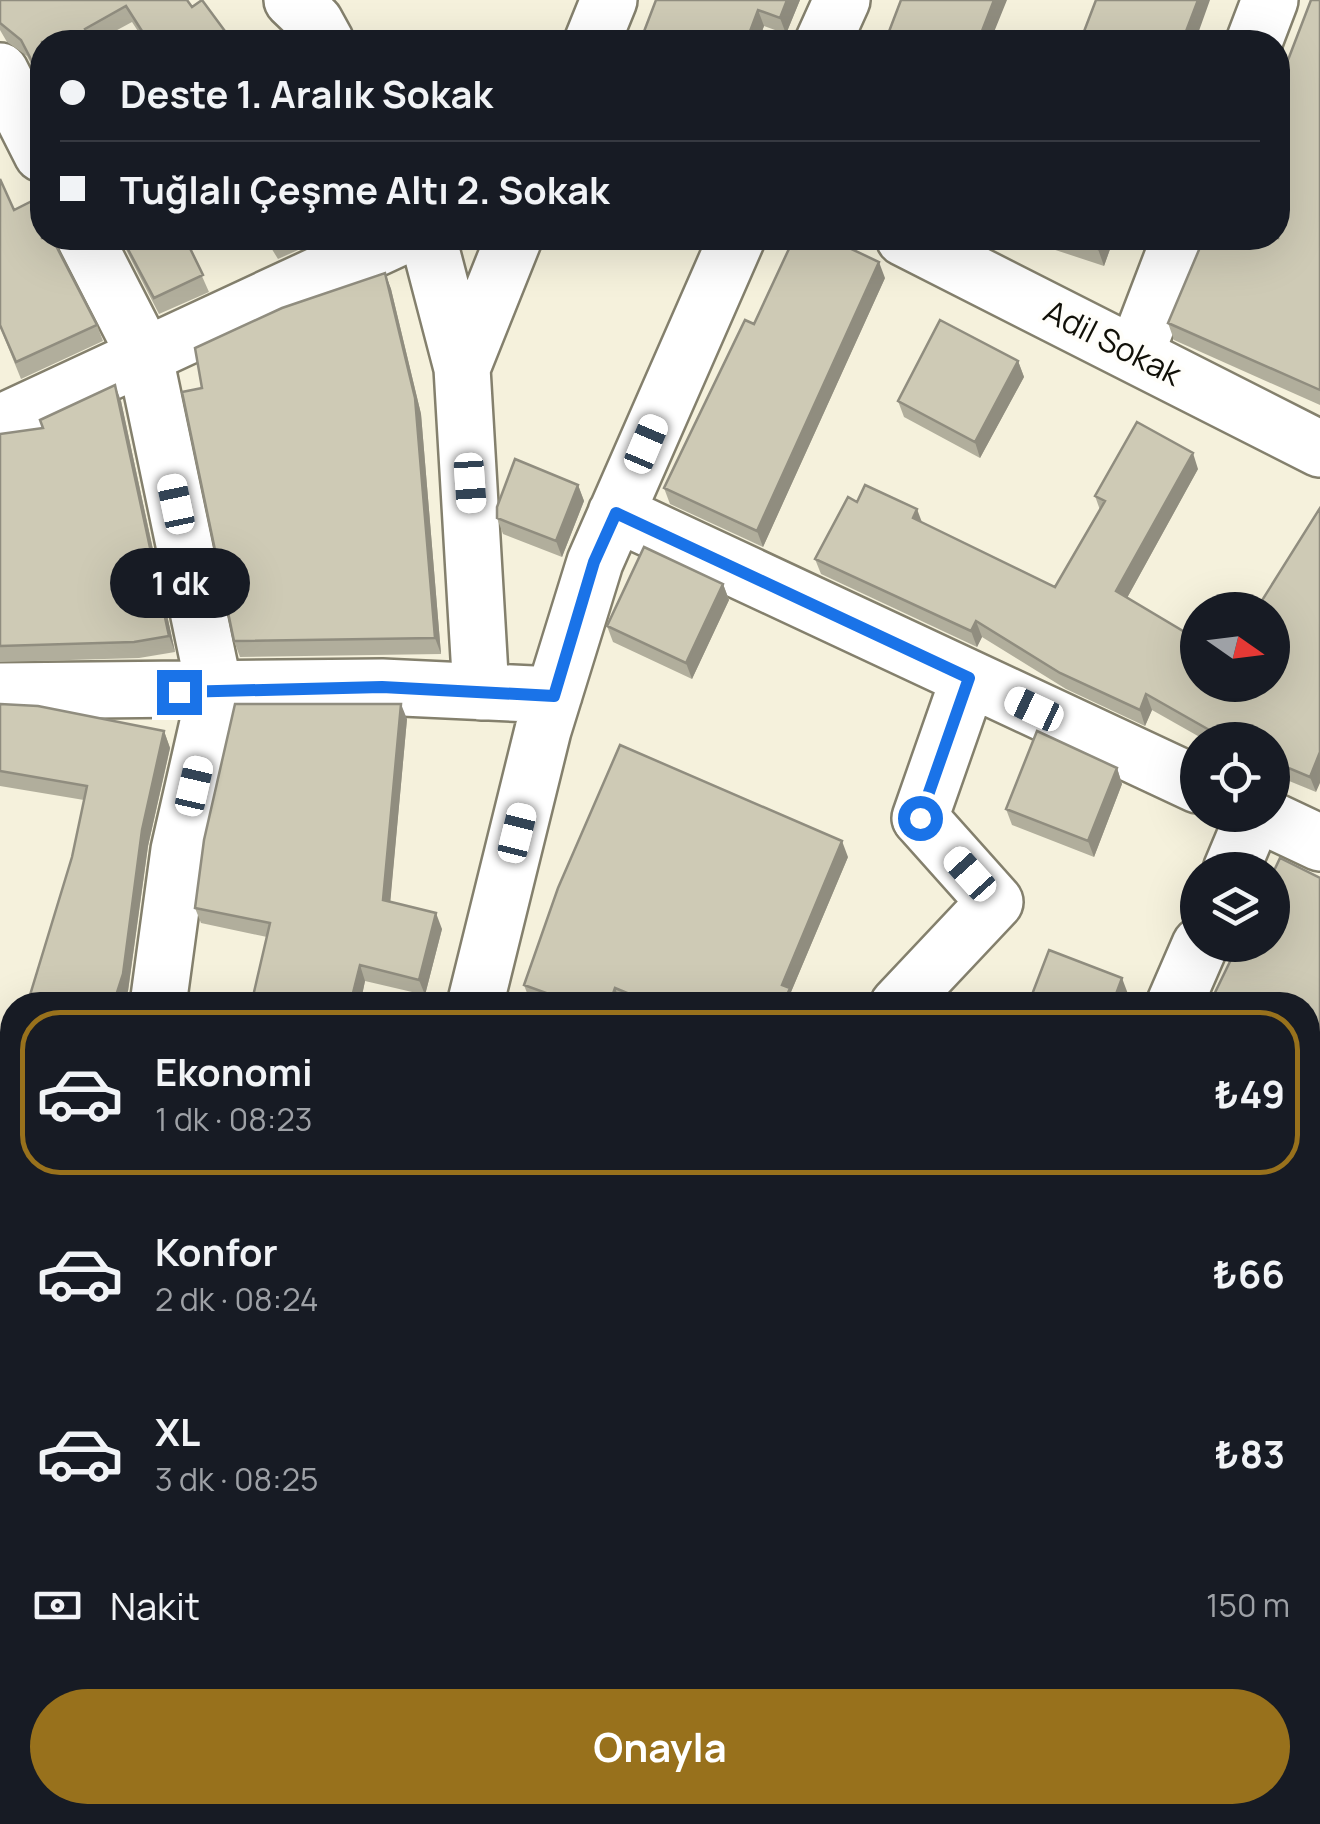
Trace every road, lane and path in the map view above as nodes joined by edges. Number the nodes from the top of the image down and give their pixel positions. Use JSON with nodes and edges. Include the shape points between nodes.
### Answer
{"nodes":[{"id":1,"x":609,"y":0,"type":"edge"},
{"id":2,"x":842,"y":0,"type":"edge"},
{"id":3,"x":1270,"y":0,"type":"edge"},
{"id":4,"x":597,"y":30,"type":"edge"},
{"id":5,"x":828,"y":30,"type":"edge"},
{"id":6,"x":1259,"y":30,"type":"edge"},
{"id":7,"x":0,"y":71,"type":"edge"},
{"id":8,"x":30,"y":130,"type":"edge"},
{"id":9,"x":91,"y":250,"type":"edge"},
{"id":10,"x":371,"y":250,"type":"edge"},
{"id":11,"x":431,"y":250,"type":"edge"},
{"id":12,"x":509,"y":250,"type":"edge"},
{"id":13,"x":732,"y":250,"type":"edge"},
{"id":14,"x":928,"y":250,"type":"edge"},
{"id":15,"x":1175,"y":250,"type":"edge"},
{"id":16,"x":144,"y":353,"type":"junction"},
{"id":17,"x":1136,"y":353,"type":"junction"},
{"id":18,"x":462,"y":368,"type":"junction"},
{"id":19,"x":0,"y":423,"type":"edge"},
{"id":20,"x":1320,"y":449,"type":"edge"},
{"id":21,"x":616,"y":513,"type":"junction"},
{"id":22,"x":969,"y":678,"type":"junction"},
{"id":23,"x":0,"y":692,"type":"edge"},
{"id":24,"x":215,"y":692,"type":"junction"},
{"id":25,"x":481,"y":692,"type":"junction"},
{"id":26,"x":554,"y":696,"type":"junction"},
{"id":27,"x":1180,"y":777,"type":"edge"},
{"id":28,"x":1290,"y":829,"type":"edge"},
{"id":29,"x":1320,"y":842,"type":"edge"},
{"id":30,"x":1193,"y":962,"type":"edge"},
{"id":31,"x":160,"y":992,"type":"edge"},
{"id":32,"x":478,"y":992,"type":"edge"},
{"id":33,"x":910,"y":992,"type":"edge"},
{"id":34,"x":1180,"y":992,"type":"edge"}],
"edges":[{"from":1,"to":4,"type":"street"},
{"from":2,"to":5,"type":"street"},
{"from":3,"to":6,"type":"street"},
{"from":7,"to":8,"type":"street"},
{"from":9,"to":16,"type":"street"},
{"from":10,"to":16,"type":"street"},
{"from":11,"to":18,"type":"street"},
{"from":12,"to":18,"type":"street"},
{"from":13,"to":21,"type":"street"},
{"from":14,"to":17,"type":"street","name":"Adil Sokak"},
{"from":15,"to":17,"type":"street"},
{"from":16,"to":19,"type":"street"},
{"from":16,"to":24,"type":"street"},
{"from":17,"to":20,"type":"street","name":"Adil Sokak"},
{"from":18,"to":25,"type":"street"},
{"from":21,"to":22,"type":"street"},
{"from":21,"to":26,"type":"street","via":[[594,562]]},
{"from":22,"to":27,"type":"street"},
{"from":22,"to":33,"type":"street","via":[[920,818],[995,902]]},
{"from":23,"to":24,"type":"street"},
{"from":24,"to":25,"type":"street"},
{"from":24,"to":31,"type":"street","via":[[179,850]]},
{"from":25,"to":26,"type":"street"},
{"from":26,"to":32,"type":"street"},
{"from":28,"to":29,"type":"street"},
{"from":30,"to":34,"type":"street"}]}
